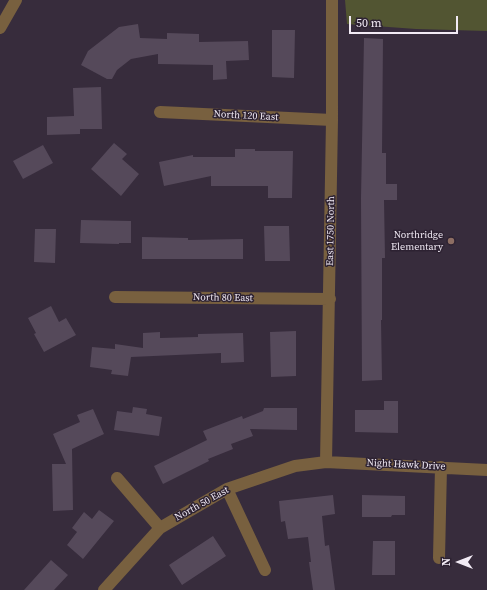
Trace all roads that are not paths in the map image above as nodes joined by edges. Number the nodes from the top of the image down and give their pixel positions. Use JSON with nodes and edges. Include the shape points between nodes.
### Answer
{"nodes":[{"id":1,"x":16,"y":0,"type":"edge"},
{"id":2,"x":332,"y":0,"type":"edge"},
{"id":3,"x":0,"y":28,"type":"edge"},
{"id":4,"x":160,"y":112,"type":"dead end"},
{"id":5,"x":332,"y":120,"type":"junction"},
{"id":6,"x":116,"y":297,"type":"dead end"},
{"id":7,"x":330,"y":300,"type":"junction"},
{"id":8,"x":326,"y":462,"type":"junction"},
{"id":9,"x":441,"y":467,"type":"junction"},
{"id":10,"x":487,"y":470,"type":"edge"},
{"id":11,"x":117,"y":478,"type":"dead end"},
{"id":12,"x":227,"y":489,"type":"junction"},
{"id":13,"x":160,"y":528,"type":"junction"},
{"id":14,"x":440,"y":558,"type":"dead end"},
{"id":15,"x":265,"y":570,"type":"dead end"},
{"id":16,"x":104,"y":590,"type":"edge"}],
"edges":[{"from":1,"to":3,"type":"street"},
{"from":2,"to":5,"type":"street","name":"East 1750 North"},
{"from":4,"to":5,"type":"street","name":"North 120 East"},
{"from":5,"to":7,"type":"street","name":"East 1750 North"},
{"from":6,"to":7,"type":"street","name":"North 80 East"},
{"from":7,"to":8,"type":"street","name":"East 1750 North"},
{"from":8,"to":9,"type":"street","name":"Night Hawk Drive"},
{"from":8,"to":12,"type":"street","name":"North 50 East","via":[[295,466]]},
{"from":9,"to":10,"type":"street","name":"Night Hawk Drive"},
{"from":9,"to":14,"type":"street"},
{"from":11,"to":13,"type":"street"},
{"from":12,"to":13,"type":"street","name":"North 50 East"},
{"from":12,"to":15,"type":"street"},
{"from":13,"to":16,"type":"street","name":"North 50 East"}]}
